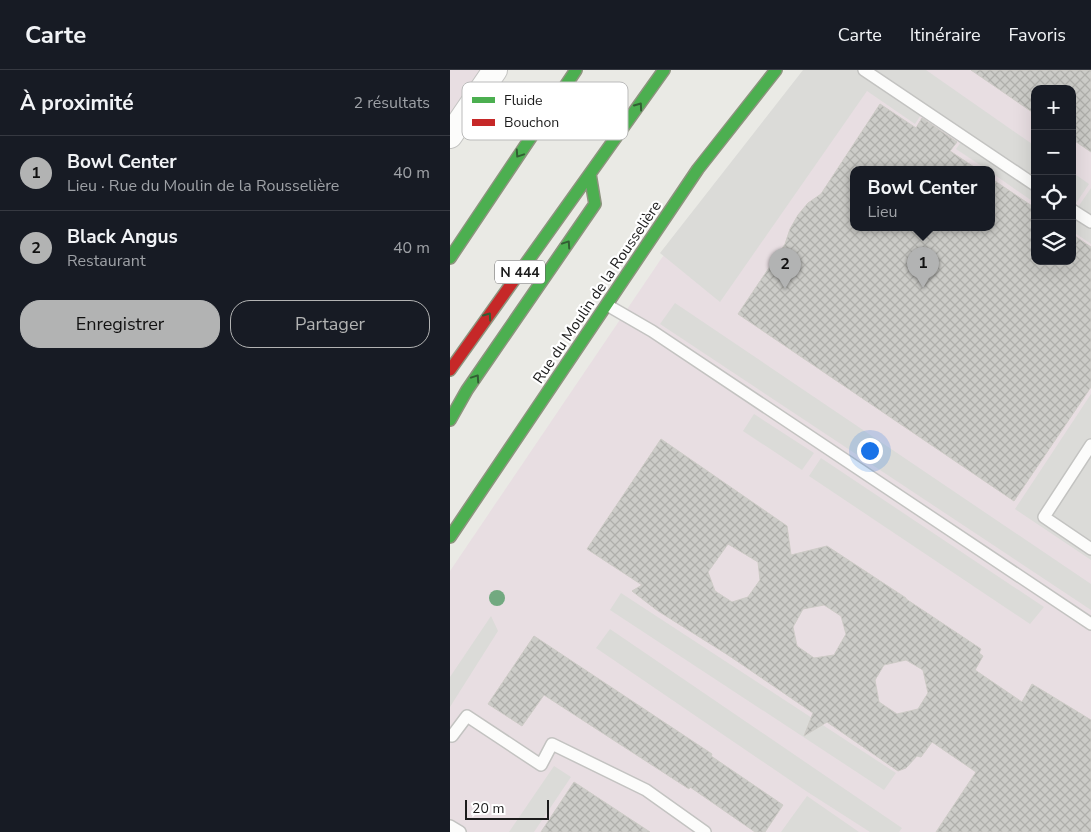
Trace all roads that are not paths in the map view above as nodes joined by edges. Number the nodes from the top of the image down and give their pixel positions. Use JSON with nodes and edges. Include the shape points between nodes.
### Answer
{"nodes":[{"id":1,"x":495,"y":70,"type":"edge"},
{"id":2,"x":576,"y":70,"type":"edge"},
{"id":3,"x":664,"y":70,"type":"edge"},
{"id":4,"x":776,"y":70,"type":"edge"},
{"id":5,"x":864,"y":70,"type":"edge"},
{"id":6,"x":487,"y":82,"type":"edge"},
{"id":7,"x":568,"y":82,"type":"edge"},
{"id":8,"x":462,"y":118,"type":"edge"},
{"id":9,"x":628,"y":121,"type":"edge"},
{"id":10,"x":450,"y":136,"type":"edge"},
{"id":11,"x":529,"y":140,"type":"edge"},
{"id":12,"x":614,"y":140,"type":"edge"},
{"id":13,"x":590,"y":174,"type":"junction"},
{"id":14,"x":1031,"y":181,"type":"edge"},
{"id":15,"x":1076,"y":213,"type":"edge"},
{"id":16,"x":1091,"y":222,"type":"edge"},
{"id":17,"x":450,"y":258,"type":"edge"},
{"id":18,"x":607,"y":305,"type":"junction"},
{"id":19,"x":450,"y":370,"type":"edge"},
{"id":20,"x":450,"y":420,"type":"edge"},
{"id":21,"x":1091,"y":445,"type":"edge"},
{"id":22,"x":450,"y":537,"type":"edge"},
{"id":23,"x":1091,"y":549,"type":"edge"},
{"id":24,"x":1091,"y":624,"type":"edge"},
{"id":25,"x":451,"y":736,"type":"edge"},
{"id":26,"x":450,"y":826,"type":"edge"},
{"id":27,"x":460,"y":832,"type":"edge"},
{"id":28,"x":705,"y":832,"type":"edge"}],
"edges":[{"from":1,"to":6,"type":"street"},
{"from":2,"to":7,"type":"main road","one_way":true},
{"from":9,"to":3,"type":"main road","number":"N 444","one_way":true},
{"from":4,"to":18,"type":"main road","name":"Rue du Moulin de la Rousselière","via":[[698,169]]},
{"from":5,"to":14,"type":"lane"},
{"from":8,"to":10,"type":"street"},
{"from":11,"to":17,"type":"main road","one_way":true},
{"from":13,"to":12,"type":"main road","number":"N 444","one_way":true},
{"from":19,"to":13,"type":"main road","number":"N 444","one_way":true},
{"from":20,"to":13,"type":"main road","one_way":true,"via":[[467,390],[595,204]]},
{"from":15,"to":16,"type":"lane"},
{"from":18,"to":22,"type":"main road","name":"Rue du Moulin de la Rousselière"},
{"from":18,"to":24,"type":"lane","via":[[652,331]]},
{"from":21,"to":23,"type":"lane","via":[[1044,517]]},
{"from":25,"to":28,"type":"lane","via":[[467,716],[541,765],[552,744],[646,790]]},
{"from":26,"to":27,"type":"lane"}]}
